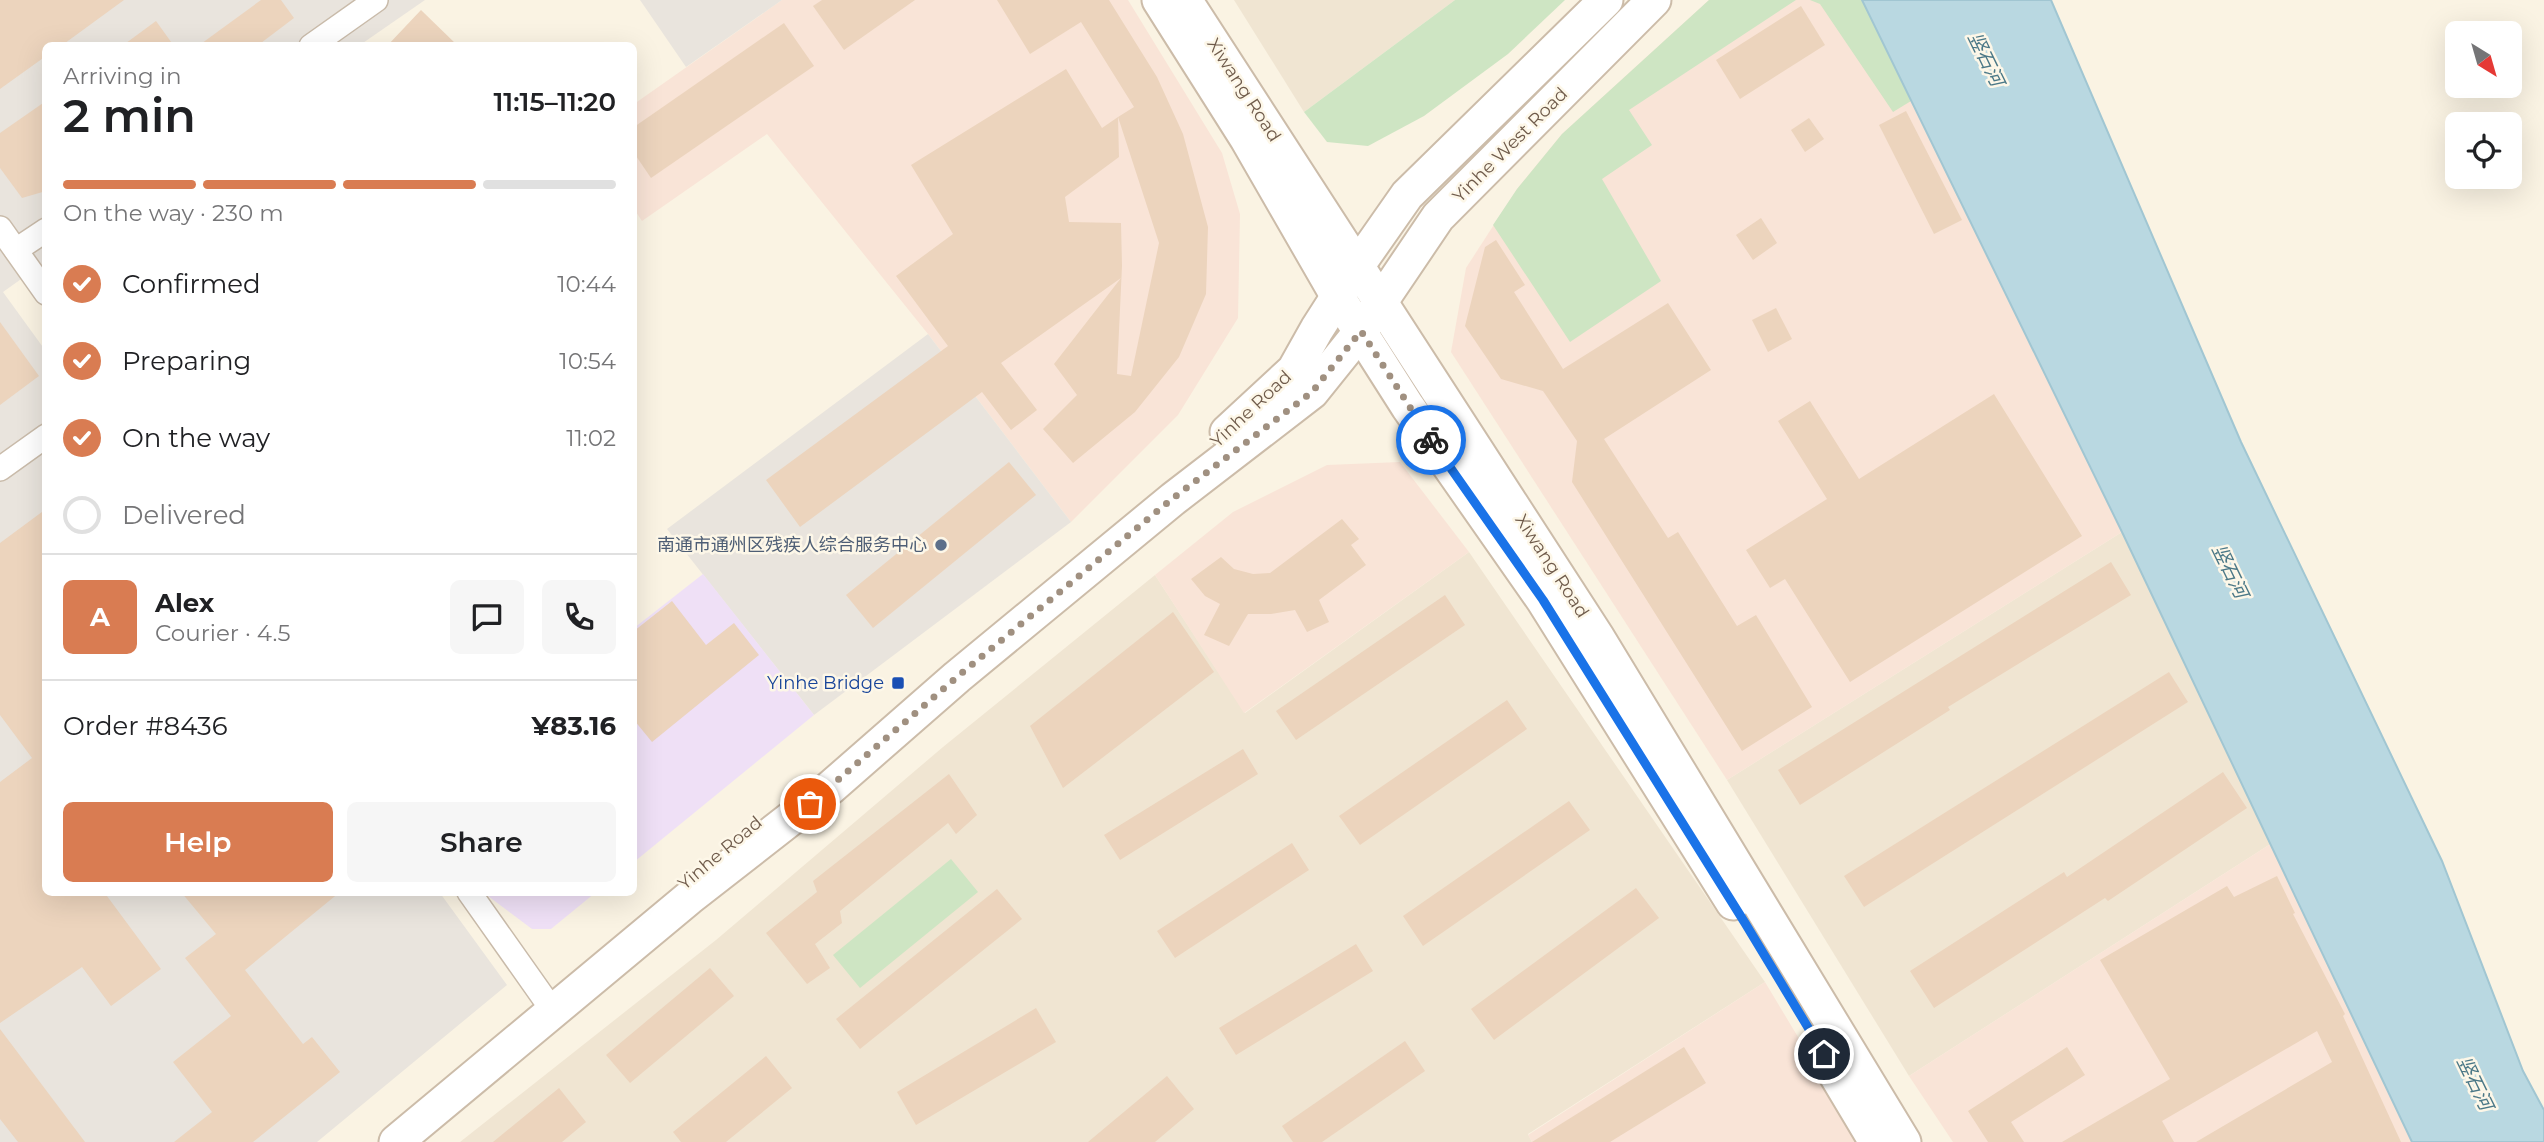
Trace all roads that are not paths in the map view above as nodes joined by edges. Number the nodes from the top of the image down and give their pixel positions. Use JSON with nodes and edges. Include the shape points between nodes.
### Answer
{"nodes":[{"id":1,"x":376,"y":0,"type":"edge"},
{"id":2,"x":1159,"y":0,"type":"edge"},
{"id":3,"x":1185,"y":0,"type":"edge"},
{"id":4,"x":1606,"y":0,"type":"edge"},
{"id":5,"x":1654,"y":0,"type":"edge"},
{"id":6,"x":317,"y":42,"type":"edge"},
{"id":7,"x":0,"y":228,"type":"edge"},
{"id":8,"x":42,"y":233,"type":"edge"},
{"id":9,"x":16,"y":250,"type":"junction"},
{"id":10,"x":1358,"y":265,"type":"junction"},
{"id":11,"x":42,"y":287,"type":"edge"},
{"id":12,"x":1338,"y":297,"type":"junction"},
{"id":13,"x":1379,"y":302,"type":"junction"},
{"id":14,"x":1361,"y":331,"type":"junction"},
{"id":15,"x":42,"y":439,"type":"edge"},
{"id":16,"x":0,"y":469,"type":"edge"},
{"id":17,"x":471,"y":896,"type":"edge"},
{"id":18,"x":548,"y":1005,"type":"junction"},
{"id":19,"x":370,"y":1142,"type":"edge"},
{"id":20,"x":396,"y":1142,"type":"edge"},
{"id":21,"x":1876,"y":1142,"type":"edge"},
{"id":22,"x":1904,"y":1142,"type":"edge"}],
"edges":[{"from":1,"to":6,"type":"street"},
{"from":2,"to":12,"type":"main road","name":"Xiwang Road","via":[[1247,139]]},
{"from":3,"to":10,"type":"main road","name":"Xiwang Road"},
{"from":4,"to":10,"type":"main road","name":"Yinhe West Road","via":[[1408,195]]},
{"from":5,"to":13,"type":"main road","name":"Yinhe West Road","via":[[1438,217]]},
{"from":7,"to":9,"type":"street"},
{"from":8,"to":9,"type":"street"},
{"from":9,"to":11,"type":"street"},
{"from":10,"to":12,"type":"main road","name":"Yinhe Road"},
{"from":10,"to":13,"type":"main road","name":"Xiwang Road"},
{"from":12,"to":14,"type":"main road","name":"Xiwang Road"},
{"from":12,"to":18,"type":"main road","name":"Yinhe Road","via":[[1294,370],[1229,431]]},
{"from":13,"to":14,"type":"main road","name":"Yinhe Road"},
{"from":13,"to":22,"type":"main road","name":"Xiwang Road","via":[[1598,638]]},
{"from":14,"to":18,"type":"main road","name":"Yinhe Road","via":[[1312,392],[1172,499],[830,788]]},
{"from":14,"to":21,"type":"main road","name":"Xiwang Road","via":[[1408,407],[1543,600]]},
{"from":15,"to":16,"type":"street"},
{"from":17,"to":18,"type":"street"},
{"from":18,"to":19,"type":"main road","name":"Yinhe Road"},
{"from":18,"to":20,"type":"main road","name":"Yinhe Road"}]}
